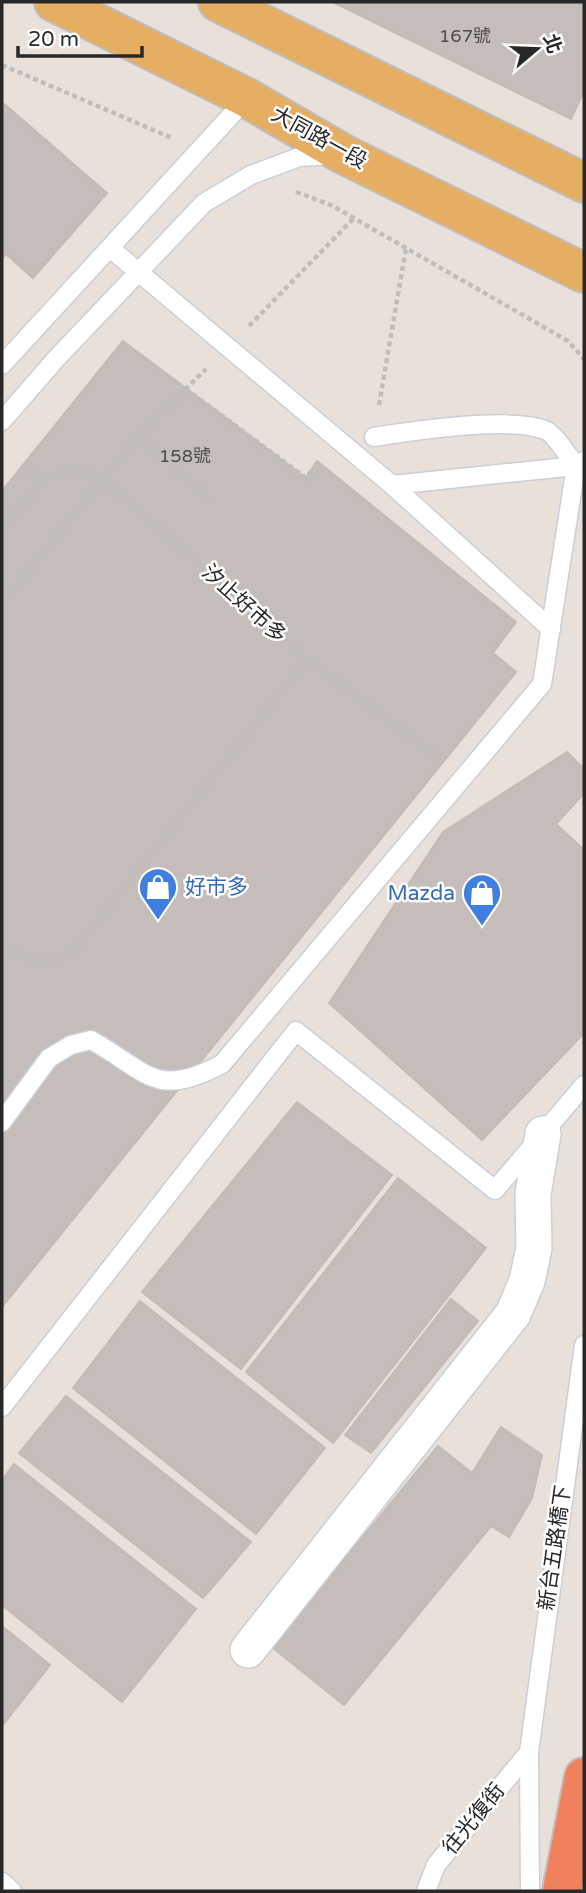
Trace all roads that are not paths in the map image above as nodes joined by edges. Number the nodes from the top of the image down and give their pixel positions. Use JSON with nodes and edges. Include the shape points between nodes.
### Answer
{"nodes":[{"id":1,"x":54,"y":2,"type":"edge"},
{"id":2,"x":218,"y":2,"type":"edge"},
{"id":3,"x":247,"y":98,"type":"junction"},
{"id":4,"x":343,"y":154,"type":"junction"},
{"id":5,"x":584,"y":183,"type":"edge"},
{"id":6,"x":110,"y":248,"type":"junction"},
{"id":7,"x":138,"y":273,"type":"junction"},
{"id":8,"x":584,"y":273,"type":"edge"},
{"id":9,"x":2,"y":365,"type":"edge"},
{"id":10,"x":2,"y":421,"type":"edge"},
{"id":11,"x":374,"y":437,"type":"dead end"},
{"id":12,"x":580,"y":464,"type":"edge"},
{"id":13,"x":392,"y":485,"type":"junction"},
{"id":14,"x":551,"y":629,"type":"junction"},
{"id":15,"x":584,"y":1085,"type":"edge"},
{"id":16,"x":2,"y":1122,"type":"edge"},
{"id":17,"x":543,"y":1133,"type":"junction"},
{"id":18,"x":584,"y":1345,"type":"edge"},
{"id":19,"x":2,"y":1407,"type":"edge"},
{"id":20,"x":248,"y":1650,"type":"dead end"},
{"id":21,"x":529,"y":1752,"type":"junction"},
{"id":22,"x":584,"y":1776,"type":"edge"},
{"id":23,"x":2,"y":1882,"type":"edge"},
{"id":24,"x":12,"y":1891,"type":"edge"},
{"id":25,"x":426,"y":1891,"type":"edge"},
{"id":26,"x":530,"y":1891,"type":"edge"},
{"id":27,"x":562,"y":1891,"type":"edge"}],
"edges":[{"from":1,"to":3,"type":"main road","name":"大同路一段"},
{"from":2,"to":5,"type":"main road"},
{"from":3,"to":4,"type":"main road","name":"大同路一段"},
{"from":3,"to":6,"type":"lane"},
{"from":4,"to":7,"type":"lane","via":[[299,158],[251,175],[204,203]]},
{"from":4,"to":8,"type":"main road","name":"大同路一段"},
{"from":6,"to":7,"type":"lane"},
{"from":6,"to":9,"type":"lane"},
{"from":7,"to":10,"type":"lane"},
{"from":7,"to":13,"type":"lane"},
{"from":11,"to":12,"type":"lane","via":[[518,423],[548,430]]},
{"from":12,"to":13,"type":"lane"},
{"from":12,"to":14,"type":"lane"},
{"from":13,"to":14,"type":"lane"},
{"from":14,"to":16,"type":"lane","via":[[542,684],[222,1064],[186,1080],[163,1082],[91,1040],[71,1045],[49,1058]]},
{"from":15,"to":17,"type":"lane"},
{"from":17,"to":19,"type":"lane","via":[[495,1190],[296,1031]]},
{"from":17,"to":20,"type":"street","via":[[533,1194],[534,1248],[513,1314]]},
{"from":18,"to":21,"type":"lane","name":"新台五路橋下"},
{"from":21,"to":25,"type":"lane","name":"往光復街","via":[[436,1865]]},
{"from":21,"to":26,"type":"lane","name":"新台五路橋下"},
{"from":22,"to":27,"type":"highway"},
{"from":23,"to":24,"type":"lane"}]}
